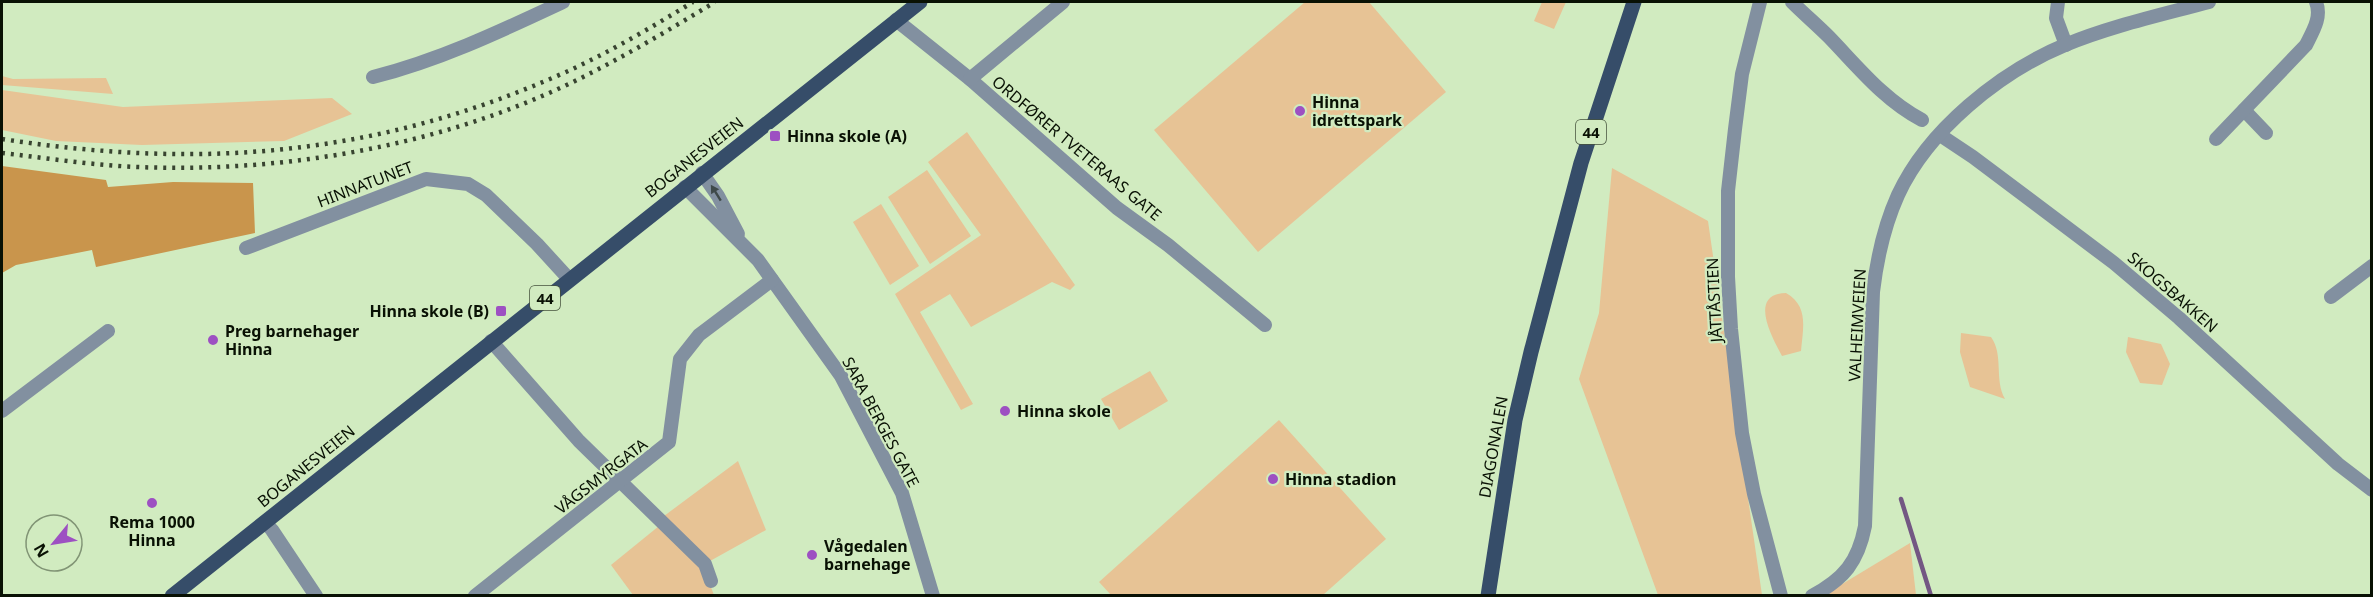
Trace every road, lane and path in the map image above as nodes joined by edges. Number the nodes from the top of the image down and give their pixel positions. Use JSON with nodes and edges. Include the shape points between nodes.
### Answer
{"nodes":[{"id":1,"x":562,"y":2,"type":"edge"},
{"id":2,"x":920,"y":2,"type":"edge"},
{"id":3,"x":1063,"y":2,"type":"edge"},
{"id":4,"x":1634,"y":2,"type":"edge"},
{"id":5,"x":1760,"y":2,"type":"edge"},
{"id":6,"x":1792,"y":2,"type":"edge"},
{"id":7,"x":2058,"y":2,"type":"edge"},
{"id":8,"x":2209,"y":2,"type":"edge"},
{"id":9,"x":2316,"y":2,"type":"edge"},
{"id":10,"x":896,"y":20,"type":"junction"},
{"id":11,"x":2066,"y":45,"type":"junction"},
{"id":12,"x":373,"y":77,"type":"dead end"},
{"id":13,"x":970,"y":79,"type":"junction"},
{"id":14,"x":2244,"y":110,"type":"junction"},
{"id":15,"x":1922,"y":120,"type":"dead end"},
{"id":16,"x":2266,"y":133,"type":"dead end"},
{"id":17,"x":1941,"y":135,"type":"junction"},
{"id":18,"x":2216,"y":139,"type":"dead end"},
{"id":19,"x":702,"y":173,"type":"junction"},
{"id":20,"x":685,"y":187,"type":"junction"},
{"id":21,"x":246,"y":248,"type":"dead end"},
{"id":22,"x":748,"y":251,"type":"junction"},
{"id":23,"x":2372,"y":266,"type":"edge"},
{"id":24,"x":569,"y":279,"type":"junction"},
{"id":25,"x":772,"y":280,"type":"junction"},
{"id":26,"x":2331,"y":297,"type":"dead end"},
{"id":27,"x":1264,"y":325,"type":"dead end"},
{"id":28,"x":108,"y":331,"type":"dead end"},
{"id":29,"x":491,"y":341,"type":"junction"},
{"id":30,"x":2,"y":411,"type":"edge"},
{"id":31,"x":621,"y":480,"type":"junction"},
{"id":32,"x":2372,"y":490,"type":"edge"},
{"id":33,"x":265,"y":522,"type":"junction"},
{"id":34,"x":711,"y":581,"type":"dead end"},
{"id":35,"x":172,"y":596,"type":"edge"},
{"id":36,"x":316,"y":596,"type":"edge"},
{"id":37,"x":475,"y":596,"type":"edge"},
{"id":38,"x":933,"y":596,"type":"edge"},
{"id":39,"x":1488,"y":596,"type":"edge"},
{"id":40,"x":1781,"y":596,"type":"edge"},
{"id":41,"x":1812,"y":596,"type":"edge"}],
"edges":[{"from":1,"to":12,"type":"street","via":[[462,48]]},
{"from":2,"to":10,"type":"main road","name":"BOGANESVEIEN","number":"44"},
{"from":3,"to":13,"type":"street"},
{"from":4,"to":39,"type":"main road","name":"DIAGONALEN","number":"44","via":[[1552,265],[1515,420]]},
{"from":5,"to":40,"type":"street","name":"JÅTTÅSTIEN","via":[[1742,74],[1735,129],[1728,190],[1728,277],[1742,433]]},
{"from":6,"to":15,"type":"street","via":[[1859,71]]},
{"from":7,"to":11,"type":"street","via":[[2056,18]]},
{"from":8,"to":11,"type":"street","name":"VALHEIMVEIEN"},
{"from":9,"to":14,"type":"street","via":[[2316,26],[2306,45]]},
{"from":10,"to":13,"type":"street","name":"ORDFØRER TVETERAAS GATE"},
{"from":10,"to":19,"type":"main road","name":"BOGANESVEIEN","number":"44"},
{"from":11,"to":17,"type":"street","name":"VALHEIMVEIEN","via":[[1994,85]]},
{"from":13,"to":27,"type":"street","name":"ORDFØRER TVETERAAS GATE","via":[[1117,208]]},
{"from":14,"to":16,"type":"street"},
{"from":14,"to":18,"type":"street"},
{"from":17,"to":32,"type":"street","name":"SKOGSBAKKEN","via":[[2114,263]]},
{"from":17,"to":41,"type":"street","name":"VALHEIMVEIEN","via":[[1918,162],[1899,194],[1876,266],[1862,543],[1843,575]]},
{"from":19,"to":20,"type":"main road","name":"BOGANESVEIEN","number":"44"},
{"from":22,"to":19,"type":"street","name":"SARA BERGES GATE","one_way":true},
{"from":20,"to":22,"type":"street","name":"SARA BERGES GATE"},
{"from":20,"to":24,"type":"main road","name":"BOGANESVEIEN","number":"44"},
{"from":21,"to":24,"type":"street","name":"HINNATUNET","via":[[426,179],[468,184],[486,195]]},
{"from":22,"to":25,"type":"street","name":"SARA BERGES GATE"},
{"from":23,"to":26,"type":"street"},
{"from":24,"to":29,"type":"main road","name":"BOGANESVEIEN","number":"44"},
{"from":25,"to":31,"type":"street","name":"VÅGSMYRGATA","via":[[699,335],[681,359],[669,442]]},
{"from":25,"to":38,"type":"street","name":"SARA BERGES GATE","via":[[841,376],[902,493]]},
{"from":28,"to":30,"type":"street"},
{"from":29,"to":31,"type":"street","via":[[579,441]]},
{"from":29,"to":33,"type":"main road","name":"BOGANESVEIEN","number":"44"},
{"from":31,"to":34,"type":"street","via":[[705,564]]},
{"from":31,"to":37,"type":"street","name":"VÅGSMYRGATA"},
{"from":33,"to":35,"type":"main road","name":"BOGANESVEIEN","number":"44"},
{"from":33,"to":36,"type":"street"}]}
